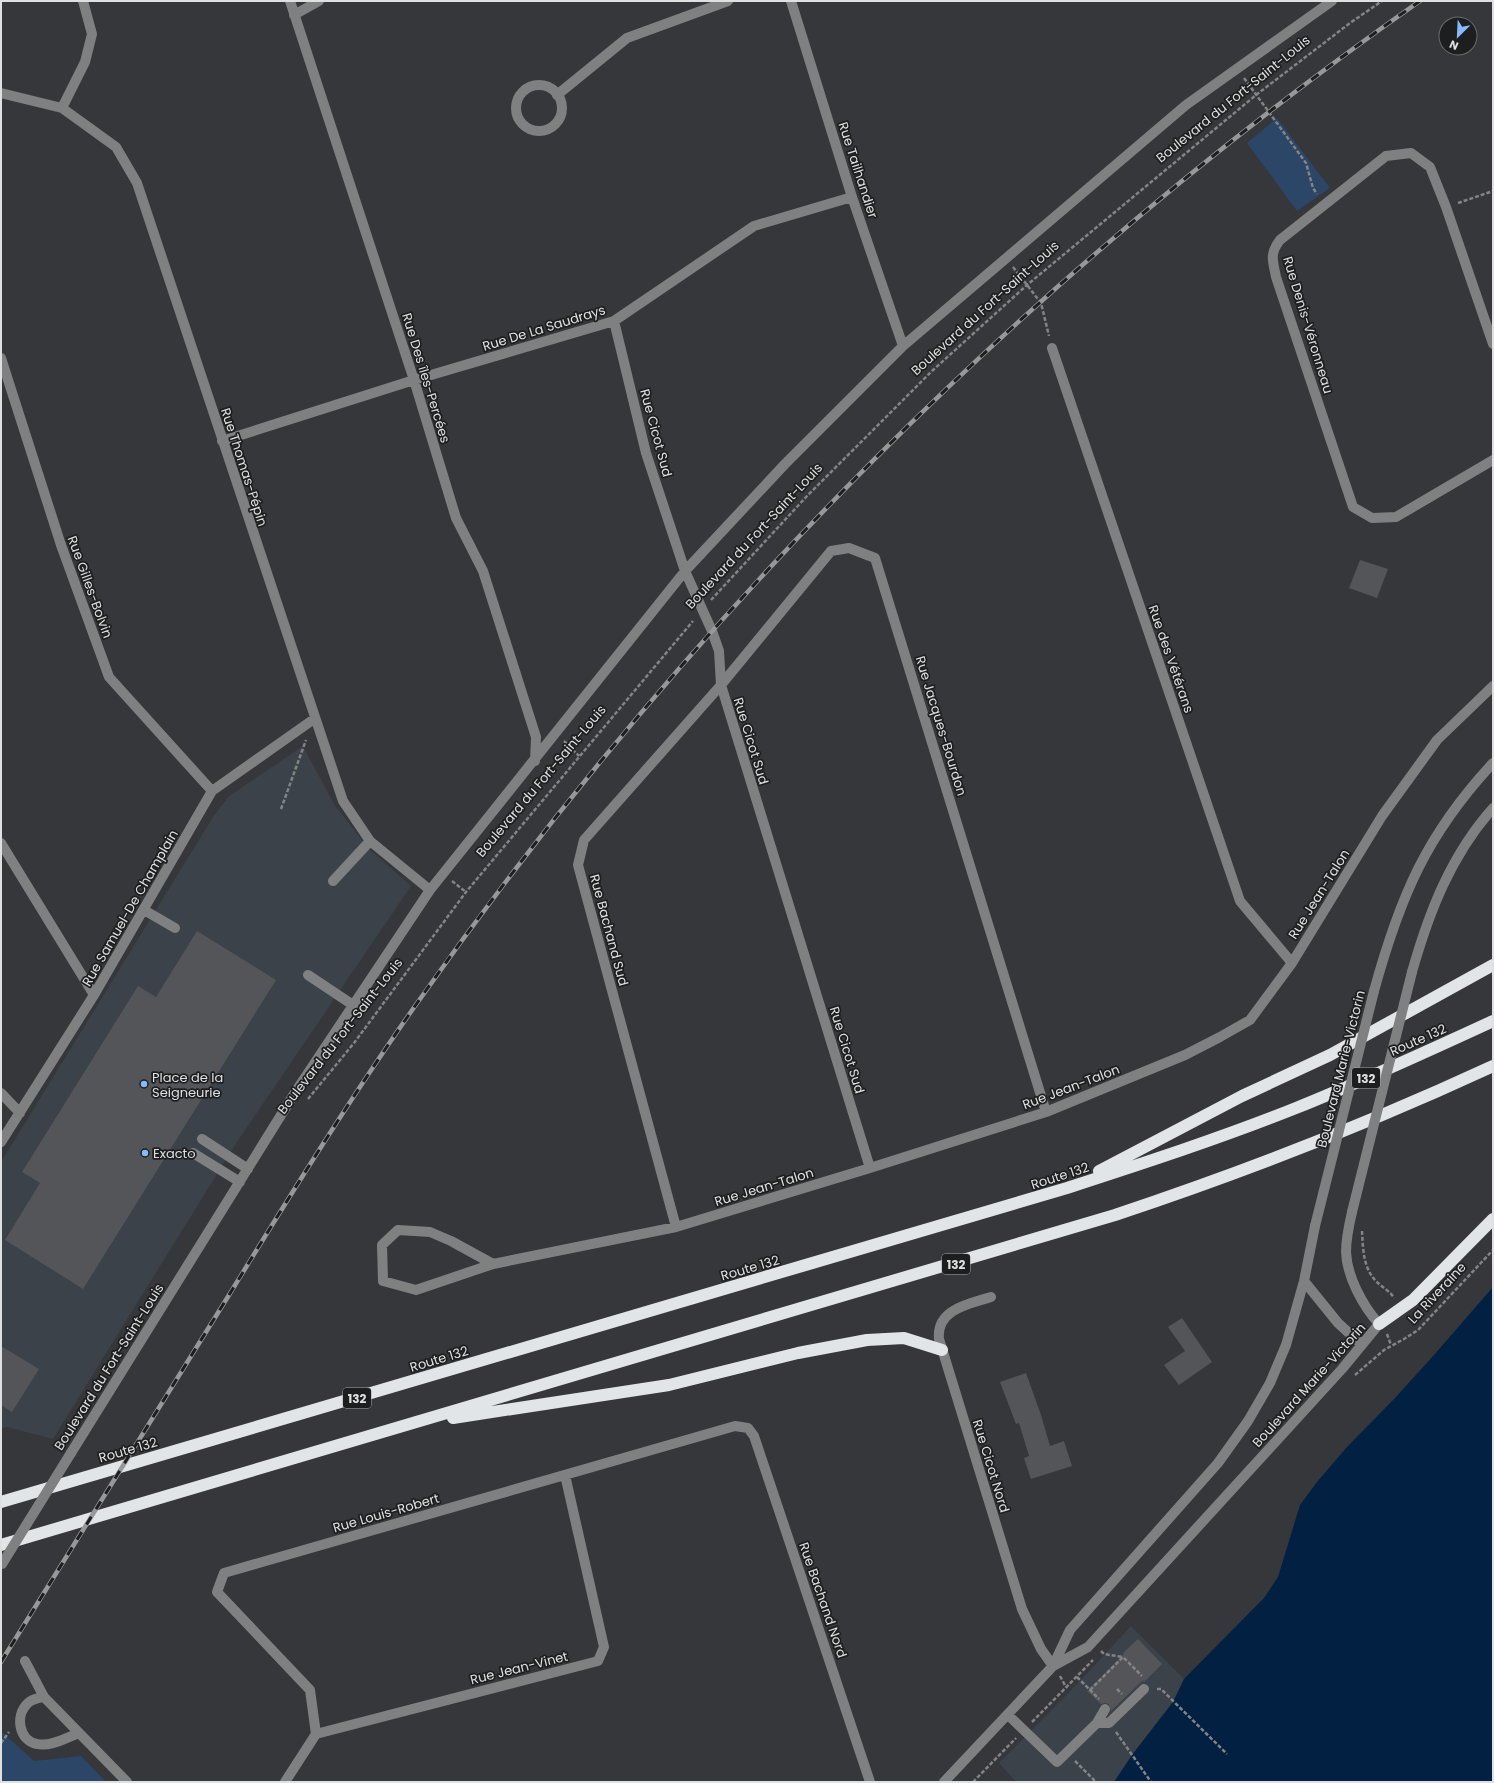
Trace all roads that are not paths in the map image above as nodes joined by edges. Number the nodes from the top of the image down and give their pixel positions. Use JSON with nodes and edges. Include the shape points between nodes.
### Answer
{"nodes":[{"id":1,"x":83,"y":1,"type":"edge"},
{"id":2,"x":290,"y":1,"type":"edge"},
{"id":3,"x":319,"y":1,"type":"edge"},
{"id":4,"x":728,"y":1,"type":"edge"},
{"id":5,"x":791,"y":1,"type":"edge"},
{"id":6,"x":1332,"y":1,"type":"edge"},
{"id":7,"x":294,"y":15,"type":"junction"},
{"id":8,"x":1,"y":93,"type":"edge"},
{"id":9,"x":557,"y":95,"type":"junction"},
{"id":10,"x":62,"y":108,"type":"junction"},
{"id":11,"x":852,"y":197,"type":"junction"},
{"id":12,"x":614,"y":320,"type":"junction"},
{"id":13,"x":1493,"y":344,"type":"edge"},
{"id":14,"x":903,"y":346,"type":"junction"},
{"id":15,"x":1052,"y":348,"type":"road end"},
{"id":16,"x":1,"y":358,"type":"edge"},
{"id":17,"x":414,"y":380,"type":"junction"},
{"id":18,"x":222,"y":441,"type":"junction"},
{"id":19,"x":1493,"y":460,"type":"edge"},
{"id":20,"x":685,"y":571,"type":"junction"},
{"id":21,"x":721,"y":685,"type":"junction"},
{"id":22,"x":1493,"y":686,"type":"edge"},
{"id":23,"x":314,"y":719,"type":"junction"},
{"id":24,"x":535,"y":761,"type":"junction"},
{"id":25,"x":1493,"y":763,"type":"edge"},
{"id":26,"x":212,"y":791,"type":"junction"},
{"id":27,"x":1493,"y":808,"type":"edge"},
{"id":28,"x":370,"y":840,"type":"junction"},
{"id":29,"x":1,"y":843,"type":"edge"},
{"id":30,"x":333,"y":881,"type":"dead end"},
{"id":31,"x":430,"y":890,"type":"junction"},
{"id":32,"x":144,"y":910,"type":"junction"},
{"id":33,"x":174,"y":928,"type":"dead end"},
{"id":34,"x":1292,"y":963,"type":"junction"},
{"id":35,"x":1493,"y":965,"type":"edge"},
{"id":36,"x":308,"y":975,"type":"dead end"},
{"id":37,"x":94,"y":995,"type":"junction"},
{"id":38,"x":353,"y":1005,"type":"junction"},
{"id":39,"x":1493,"y":1021,"type":"edge"},
{"id":40,"x":1493,"y":1066,"type":"edge"},
{"id":41,"x":1,"y":1093,"type":"edge"},
{"id":42,"x":1046,"y":1112,"type":"junction"},
{"id":43,"x":20,"y":1113,"type":"junction"},
{"id":44,"x":202,"y":1139,"type":"dead end"},
{"id":45,"x":1,"y":1142,"type":"edge"},
{"id":46,"x":194,"y":1153,"type":"dead end"},
{"id":47,"x":870,"y":1168,"type":"junction"},
{"id":48,"x":248,"y":1169,"type":"junction"},
{"id":49,"x":240,"y":1182,"type":"junction"},
{"id":50,"x":1067,"y":1188,"type":"junction"},
{"id":51,"x":1493,"y":1219,"type":"edge"},
{"id":52,"x":676,"y":1227,"type":"junction"},
{"id":53,"x":493,"y":1264,"type":"junction"},
{"id":54,"x":1304,"y":1281,"type":"junction"},
{"id":55,"x":991,"y":1297,"type":"dead end"},
{"id":56,"x":1380,"y":1324,"type":"junction"},
{"id":57,"x":1362,"y":1345,"type":"junction"},
{"id":58,"x":942,"y":1350,"type":"junction"},
{"id":59,"x":406,"y":1426,"type":"junction"},
{"id":60,"x":748,"y":1428,"type":"joint"},
{"id":61,"x":565,"y":1475,"type":"junction"},
{"id":62,"x":1,"y":1502,"type":"edge"},
{"id":63,"x":1,"y":1545,"type":"edge"},
{"id":64,"x":1,"y":1565,"type":"edge"},
{"id":65,"x":25,"y":1661,"type":"dead end"},
{"id":66,"x":1053,"y":1666,"type":"junction"},
{"id":67,"x":1142,"y":1682,"type":"road end"},
{"id":68,"x":44,"y":1698,"type":"junction"},
{"id":69,"x":1105,"y":1707,"type":"road end"},
{"id":70,"x":1008,"y":1715,"type":"junction"},
{"id":71,"x":1097,"y":1723,"type":"junction"},
{"id":72,"x":79,"y":1733,"type":"junction"},
{"id":73,"x":316,"y":1734,"type":"junction"},
{"id":74,"x":127,"y":1782,"type":"edge"},
{"id":75,"x":285,"y":1782,"type":"edge"},
{"id":76,"x":870,"y":1782,"type":"edge"},
{"id":77,"x":944,"y":1782,"type":"edge"}],
"edges":[{"from":1,"to":10,"type":"street","via":[[92,34],[85,62]]},
{"from":2,"to":7,"type":"street","name":"Rue Des îles-Percées"},
{"from":3,"to":7,"type":"street"},
{"from":4,"to":9,"type":"street","via":[[627,38]]},
{"from":5,"to":11,"type":"street","name":"Rue Tailhandier"},
{"from":6,"to":14,"type":"street","name":"Boulevard du Fort-Saint-Louis","via":[[1186,105]]},
{"from":7,"to":17,"type":"street","name":"Rue Des îles-Percées"},
{"from":8,"to":10,"type":"street","name":"Rue Thomas-Pépin"},
{"from":9,"to":9,"type":"street","via":[[552,90],[538,86],[525,91],[517,103],[518,117],[522,124],[536,131],[550,128],[556,123],[562,109]]},
{"from":10,"to":18,"type":"street","name":"Rue Thomas-Pépin","via":[[116,147],[137,183]]},
{"from":11,"to":12,"type":"street","name":"Rue De La Saudrays","via":[[754,226]]},
{"from":11,"to":14,"type":"street","name":"Rue Tailhandier"},
{"from":12,"to":17,"type":"street","name":"Rue De La Saudrays"},
{"from":12,"to":20,"type":"street","name":"Rue Cicot Sud","via":[[646,453]]},
{"from":13,"to":19,"type":"street","name":"Rue Denis-Véronneau","via":[[1430,167],[1411,154],[1386,156],[1280,240],[1274,248],[1272,257],[1276,277],[1353,507],[1372,518],[1396,517]]},
{"from":14,"to":20,"type":"street","name":"Boulevard du Fort-Saint-Louis","via":[[785,464]]},
{"from":15,"to":34,"type":"street","name":"Rue des Vétérans","via":[[1240,901]]},
{"from":16,"to":26,"type":"street","name":"Rue Gilles-Bolvin","via":[[61,545],[109,677]]},
{"from":17,"to":18,"type":"street","name":"Rue De La Saudrays"},
{"from":17,"to":24,"type":"street","name":"Rue Des îles-Percées","via":[[456,518],[482,571],[536,737]]},
{"from":18,"to":23,"type":"street","name":"Rue Thomas-Pépin"},
{"from":20,"to":21,"type":"street","name":"Rue Cicot Sud","via":[[719,651]]},
{"from":20,"to":24,"type":"street","name":"Boulevard du Fort-Saint-Louis"},
{"from":21,"to":42,"type":"street","name":"Rue Jacques-Bourdon","via":[[831,551],[850,548],[875,558]]},
{"from":21,"to":47,"type":"street","name":"Rue Cicot Sud"},
{"from":21,"to":52,"type":"street","name":"Rue Bachand Sud","via":[[584,840],[578,865]]},
{"from":22,"to":34,"type":"street","name":"Rue Jean-Talon","via":[[1437,740],[1382,816]]},
{"from":23,"to":26,"type":"street","name":"Rue Samuel-De Champlain"},
{"from":23,"to":28,"type":"street","name":"Rue Thomas-Pépin","via":[[343,801]]},
{"from":24,"to":31,"type":"street","name":"Boulevard du Fort-Saint-Louis"},
{"from":25,"to":54,"type":"street","name":"Boulevard Marie-Victorin","bridge":true,"via":[[1449,815],[1424,855],[1399,910],[1374,991]]},
{"from":26,"to":32,"type":"street","name":"Rue Samuel-De Champlain"},
{"from":27,"to":56,"type":"street","name":"Boulevard Marie-Victorin","bridge":true,"via":[[1448,873],[1432,909],[1412,972],[1352,1212],[1347,1261],[1364,1303]]},
{"from":28,"to":30,"type":"street"},
{"from":28,"to":31,"type":"street","name":"Rue Thomas-Pépin"},
{"from":29,"to":37,"type":"street"},
{"from":31,"to":38,"type":"street","name":"Boulevard du Fort-Saint-Louis"},
{"from":32,"to":33,"type":"street"},
{"from":32,"to":37,"type":"street","name":"Rue Samuel-De Champlain"},
{"from":34,"to":42,"type":"street","name":"Rue Jean-Talon","via":[[1250,1020],[1185,1055]]},
{"from":35,"to":50,"type":"highway","via":[[1330,1055],[1242,1096]]},
{"from":36,"to":38,"type":"street"},
{"from":37,"to":43,"type":"street","name":"Rue Samuel-De Champlain"},
{"from":38,"to":48,"type":"street","name":"Boulevard du Fort-Saint-Louis","via":[[296,1090]]},
{"from":39,"to":50,"type":"highway","name":"Route 132","number":"132","via":[[1296,1108],[1174,1153]]},
{"from":40,"to":59,"type":"highway","number":"132","via":[[1315,1143],[1202,1186],[1115,1215]]},
{"from":41,"to":43,"type":"street"},
{"from":42,"to":47,"type":"street","name":"Rue Jean-Talon"},
{"from":43,"to":45,"type":"street","name":"Rue Samuel-De Champlain"},
{"from":44,"to":48,"type":"street"},
{"from":46,"to":49,"type":"street"},
{"from":47,"to":52,"type":"street","name":"Rue Jean-Talon"},
{"from":48,"to":49,"type":"street","name":"Boulevard du Fort-Saint-Louis"},
{"from":49,"to":64,"type":"street","name":"Boulevard du Fort-Saint-Louis","bridge":true},
{"from":50,"to":62,"type":"highway","name":"Route 132","number":"132"},
{"from":51,"to":56,"type":"highway","via":[[1413,1300]]},
{"from":52,"to":53,"type":"street","name":"Rue Jean-Talon"},
{"from":53,"to":53,"type":"street","name":"Rue Jean-Talon","via":[[452,1240],[430,1232],[398,1230],[382,1245],[383,1281],[416,1290]]},
{"from":54,"to":57,"type":"street","via":[[1338,1323]]},
{"from":54,"to":66,"type":"street","name":"Boulevard Marie-Victorin","via":[[1280,1362],[1248,1421],[1205,1479],[1070,1630]]},
{"from":55,"to":58,"type":"street","name":"Rue Cicot Nord","via":[[955,1309],[944,1318],[938,1333]]},
{"from":56,"to":57,"type":"street","name":"Boulevard Marie-Victorin"},
{"from":57,"to":66,"type":"street","name":"Boulevard Marie-Victorin","via":[[1088,1647]]},
{"from":58,"to":59,"type":"highway","via":[[904,1338],[867,1340],[798,1353],[669,1385]]},
{"from":58,"to":66,"type":"street","name":"Rue Cicot Nord","via":[[1022,1609],[1041,1649]]},
{"from":59,"to":63,"type":"highway","number":"132"},
{"from":60,"to":61,"type":"street","name":"Rue Louis-Robert","via":[[735,1426]]},
{"from":60,"to":76,"type":"street","name":"Rue Bachand Nord","via":[[754,1436]]},
{"from":61,"to":73,"type":"street","name":"Rue Jean-Vinet","via":[[604,1647],[598,1661]]},
{"from":61,"to":73,"type":"street","name":"Rue Louis-Robert","via":[[224,1573],[217,1592],[310,1690]]},
{"from":65,"to":68,"type":"street"},
{"from":66,"to":70,"type":"street","name":"Boulevard Marie-Victorin"},
{"from":67,"to":71,"type":"street","via":[[1109,1723]]},
{"from":68,"to":72,"type":"street"},
{"from":68,"to":72,"type":"street","via":[[35,1699],[27,1704],[21,1714],[22,1733],[28,1742],[48,1744]]},
{"from":69,"to":71,"type":"street"},
{"from":70,"to":71,"type":"street","via":[[1057,1762]]},
{"from":70,"to":77,"type":"street","name":"Boulevard Marie-Victorin"},
{"from":72,"to":74,"type":"street"},
{"from":73,"to":75,"type":"street"}]}
